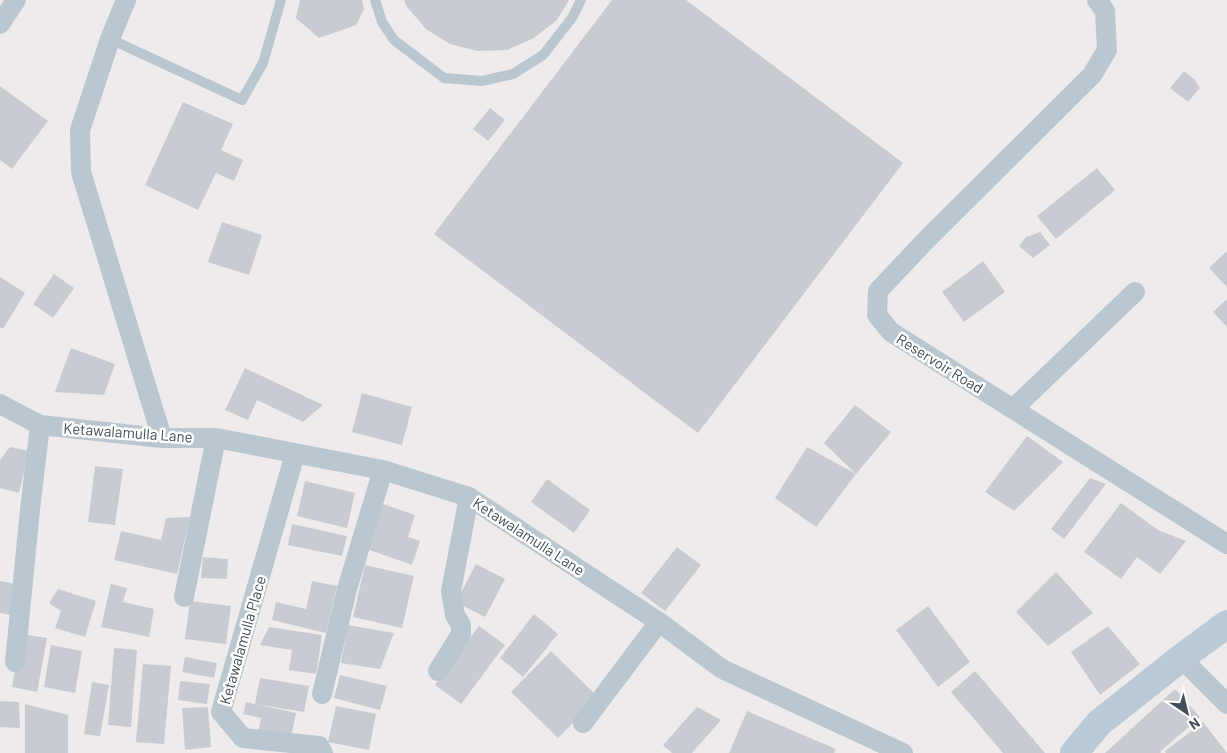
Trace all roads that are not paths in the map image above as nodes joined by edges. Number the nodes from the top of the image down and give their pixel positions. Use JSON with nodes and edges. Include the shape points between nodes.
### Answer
{"nodes":[{"id":1,"x":16,"y":0,"type":"edge"},
{"id":2,"x":126,"y":0,"type":"edge"},
{"id":3,"x":281,"y":0,"type":"edge"},
{"id":4,"x":375,"y":0,"type":"edge"},
{"id":5,"x":581,"y":0,"type":"edge"},
{"id":6,"x":1097,"y":0,"type":"edge"},
{"id":7,"x":0,"y":24,"type":"edge"},
{"id":8,"x":110,"y":39,"type":"junction"},
{"id":9,"x":1135,"y":292,"type":"dead end"},
{"id":10,"x":0,"y":404,"type":"edge"},
{"id":11,"x":1013,"y":409,"type":"junction"},
{"id":12,"x":40,"y":425,"type":"junction"},
{"id":13,"x":162,"y":438,"type":"junction"},
{"id":14,"x":216,"y":438,"type":"junction"},
{"id":15,"x":296,"y":454,"type":"junction"},
{"id":16,"x":384,"y":470,"type":"junction"},
{"id":17,"x":470,"y":497,"type":"junction"},
{"id":18,"x":1227,"y":544,"type":"edge"},
{"id":19,"x":184,"y":597,"type":"dead end"},
{"id":20,"x":659,"y":622,"type":"junction"},
{"id":21,"x":1227,"y":624,"type":"edge"},
{"id":22,"x":1181,"y":658,"type":"junction"},
{"id":23,"x":15,"y":662,"type":"dead end"},
{"id":24,"x":438,"y":670,"type":"dead end"},
{"id":25,"x":322,"y":694,"type":"dead end"},
{"id":26,"x":1227,"y":704,"type":"edge"},
{"id":27,"x":583,"y":723,"type":"dead end"},
{"id":28,"x":323,"y":753,"type":"edge"},
{"id":29,"x":903,"y":753,"type":"edge"},
{"id":30,"x":1074,"y":753,"type":"edge"}],
"edges":[{"from":1,"to":7,"type":"street"},
{"from":2,"to":8,"type":"street"},
{"from":3,"to":8,"type":"lane","via":[[263,63],[242,100]]},
{"from":4,"to":5,"type":"lane","via":[[382,22],[401,46],[444,78],[482,81],[513,74],[543,55],[572,18]]},
{"from":6,"to":11,"type":"street","name":"Reservoir Road","via":[[1105,11],[1106,50],[1092,74],[878,291],[877,315],[891,332]]},
{"from":8,"to":13,"type":"street","via":[[80,130],[81,172]]},
{"from":9,"to":11,"type":"street"},
{"from":10,"to":12,"type":"street","name":"Ketawalamulla Lane"},
{"from":11,"to":18,"type":"street","name":"Reservoir Road"},
{"from":12,"to":13,"type":"street","name":"Ketawalamulla Lane"},
{"from":12,"to":23,"type":"street"},
{"from":13,"to":14,"type":"street","name":"Ketawalamulla Lane"},
{"from":14,"to":15,"type":"street","name":"Ketawalamulla Lane"},
{"from":14,"to":19,"type":"street"},
{"from":15,"to":16,"type":"street","name":"Ketawalamulla Lane"},
{"from":15,"to":28,"type":"street","name":"Ketawalamulla Place","via":[[221,712],[243,738],[319,746]]},
{"from":16,"to":17,"type":"street","name":"Ketawalamulla Lane"},
{"from":16,"to":25,"type":"street","via":[[347,589]]},
{"from":17,"to":20,"type":"street","name":"Ketawalamulla Lane"},
{"from":17,"to":24,"type":"street","via":[[451,591],[461,634]]},
{"from":20,"to":27,"type":"street"},
{"from":20,"to":29,"type":"street","name":"Ketawalamulla Lane","via":[[722,669]]},
{"from":21,"to":22,"type":"main road"},
{"from":22,"to":26,"type":"street"},
{"from":22,"to":30,"type":"main road","via":[[1099,724]]}]}
